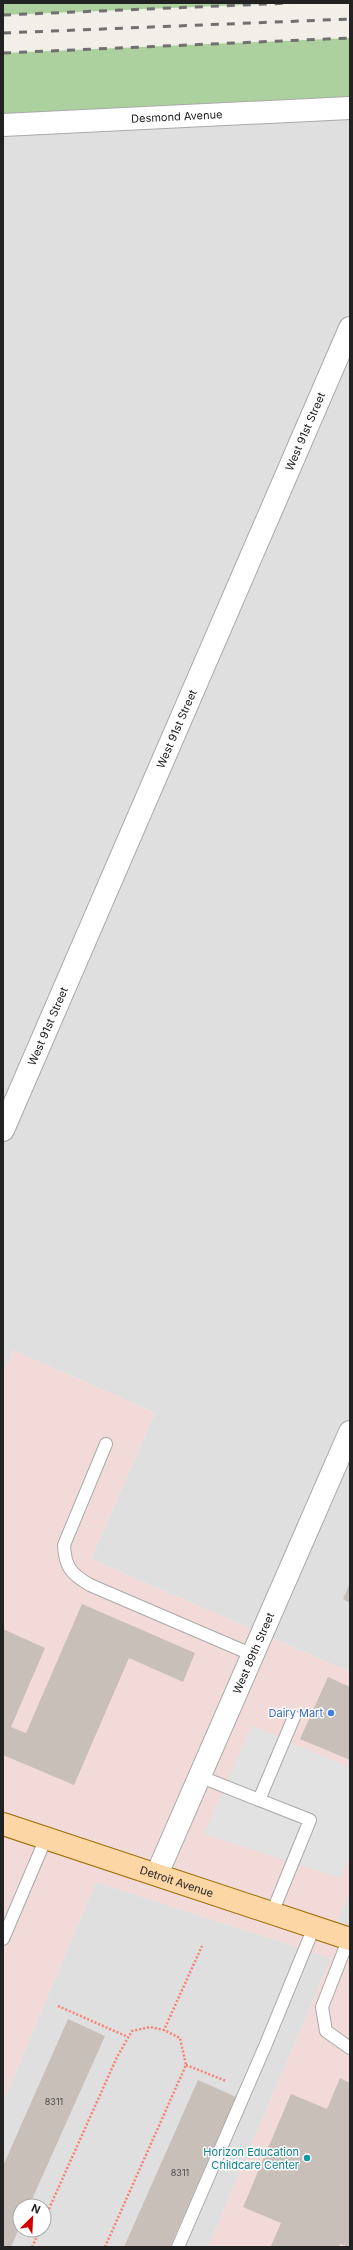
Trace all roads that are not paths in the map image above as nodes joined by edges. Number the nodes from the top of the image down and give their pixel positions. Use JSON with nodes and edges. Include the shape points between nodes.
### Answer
{"nodes":[{"id":1,"x":350,"y":108,"type":"edge"},
{"id":2,"x":3,"y":125,"type":"edge"},
{"id":3,"x":350,"y":328,"type":"edge"},
{"id":4,"x":3,"y":1130,"type":"edge"},
{"id":5,"x":350,"y":1432,"type":"edge"},
{"id":6,"x":106,"y":1444,"type":"dead end"},
{"id":7,"x":253,"y":1655,"type":"junction"},
{"id":8,"x":294,"y":1717,"type":"dead end"},
{"id":9,"x":200,"y":1777,"type":"junction"},
{"id":10,"x":259,"y":1800,"type":"junction"},
{"id":11,"x":3,"y":1824,"type":"edge"},
{"id":12,"x":46,"y":1838,"type":"junction"},
{"id":13,"x":157,"y":1874,"type":"junction"},
{"id":14,"x":272,"y":1912,"type":"junction"},
{"id":15,"x":314,"y":1927,"type":"junction"},
{"id":16,"x":349,"y":1938,"type":"edge"},
{"id":17,"x":3,"y":1939,"type":"edge"},
{"id":18,"x":350,"y":2048,"type":"edge"},
{"id":19,"x":178,"y":2247,"type":"edge"}],
"edges":[{"from":1,"to":2,"type":"street","name":"Desmond Avenue"},
{"from":3,"to":4,"type":"street","name":"West 91st Street"},
{"from":5,"to":7,"type":"street","name":"West 89th Street"},
{"from":6,"to":7,"type":"lane","via":[[64,1544],[64,1558],[74,1576]]},
{"from":7,"to":9,"type":"street","name":"West 89th Street"},
{"from":8,"to":10,"type":"lane"},
{"from":9,"to":10,"type":"lane"},
{"from":9,"to":13,"type":"street","name":"West 89th Street"},
{"from":10,"to":14,"type":"lane","via":[[310,1820]]},
{"from":11,"to":12,"type":"main road","name":"Detroit Avenue"},
{"from":12,"to":13,"type":"main road","name":"Detroit Avenue"},
{"from":12,"to":17,"type":"lane"},
{"from":13,"to":14,"type":"main road","name":"Detroit Avenue"},
{"from":14,"to":15,"type":"main road","name":"Detroit Avenue"},
{"from":15,"to":16,"type":"main road","name":"Detroit Avenue"},
{"from":15,"to":19,"type":"lane","via":[[264,2050]]},
{"from":16,"to":18,"type":"lane","via":[[322,2007],[326,2031]]}]}
